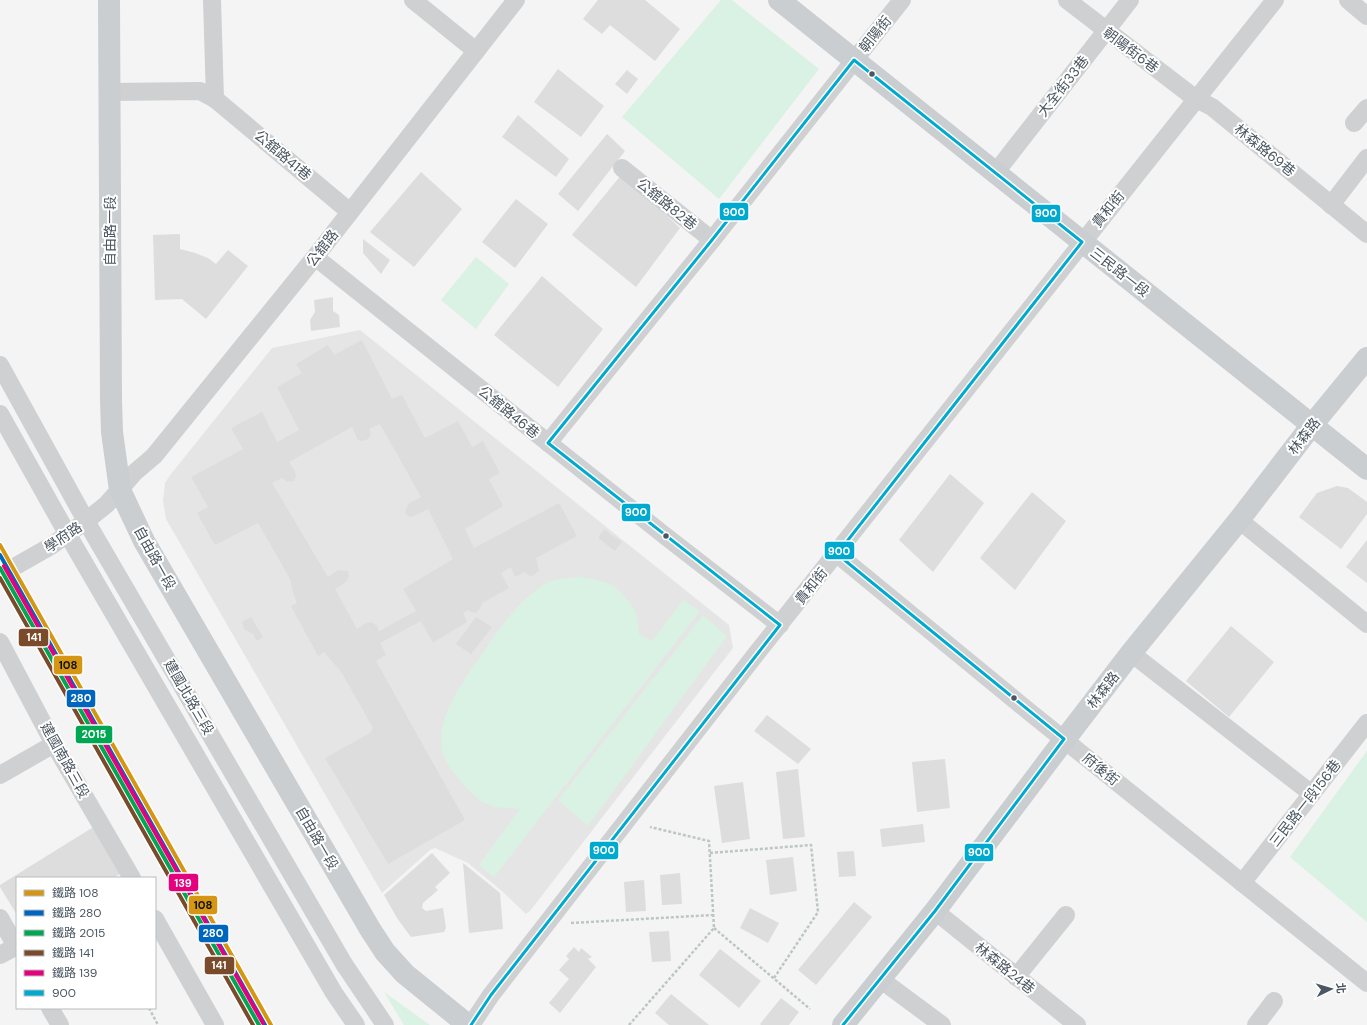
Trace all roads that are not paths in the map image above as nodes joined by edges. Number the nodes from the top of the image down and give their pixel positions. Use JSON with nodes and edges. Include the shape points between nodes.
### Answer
{"nodes":[{"id":1,"x":109,"y":0,"type":"edge"},
{"id":2,"x":212,"y":0,"type":"edge"},
{"id":3,"x":414,"y":0,"type":"edge"},
{"id":4,"x":516,"y":0,"type":"edge"},
{"id":5,"x":779,"y":0,"type":"edge"},
{"id":6,"x":902,"y":0,"type":"edge"},
{"id":7,"x":1067,"y":0,"type":"edge"},
{"id":8,"x":1130,"y":0,"type":"edge"},
{"id":9,"x":1275,"y":0,"type":"edge"},
{"id":10,"x":1348,"y":0,"type":"edge"},
{"id":11,"x":1367,"y":16,"type":"edge"},
{"id":12,"x":1106,"y":31,"type":"junction"},
{"id":13,"x":476,"y":51,"type":"junction"},
{"id":14,"x":854,"y":60,"type":"junction"},
{"id":15,"x":110,"y":92,"type":"junction"},
{"id":16,"x":215,"y":99,"type":"junction"},
{"id":17,"x":1196,"y":99,"type":"junction"},
{"id":18,"x":1367,"y":108,"type":"edge"},
{"id":19,"x":1354,"y":123,"type":"dead end"},
{"id":20,"x":1367,"y":158,"type":"edge"},
{"id":21,"x":622,"y":168,"type":"dead end"},
{"id":22,"x":996,"y":172,"type":"junction"},
{"id":23,"x":1332,"y":205,"type":"junction"},
{"id":24,"x":350,"y":212,"type":"junction"},
{"id":25,"x":1367,"y":234,"type":"edge"},
{"id":26,"x":712,"y":240,"type":"junction"},
{"id":27,"x":1082,"y":242,"type":"junction"},
{"id":28,"x":315,"y":257,"type":"junction"},
{"id":29,"x":1367,"y":358,"type":"edge"},
{"id":30,"x":0,"y":365,"type":"edge"},
{"id":31,"x":0,"y":414,"type":"edge"},
{"id":32,"x":1312,"y":425,"type":"junction"},
{"id":33,"x":548,"y":443,"type":"junction"},
{"id":34,"x":1367,"y":469,"type":"edge"},
{"id":35,"x":120,"y":490,"type":"junction"},
{"id":36,"x":1239,"y":520,"type":"junction"},
{"id":37,"x":86,"y":521,"type":"junction"},
{"id":38,"x":68,"y":535,"type":"junction"},
{"id":39,"x":837,"y":554,"type":"junction"},
{"id":40,"x":0,"y":575,"type":"edge"},
{"id":41,"x":1367,"y":624,"type":"edge"},
{"id":42,"x":780,"y":625,"type":"junction"},
{"id":43,"x":0,"y":642,"type":"edge"},
{"id":44,"x":1131,"y":653,"type":"junction"},
{"id":45,"x":1367,"y":723,"type":"edge"},
{"id":46,"x":1064,"y":739,"type":"junction"},
{"id":47,"x":54,"y":744,"type":"junction"},
{"id":48,"x":0,"y":775,"type":"edge"},
{"id":49,"x":1312,"y":794,"type":"junction"},
{"id":50,"x":131,"y":877,"type":"edge"},
{"id":51,"x":1242,"y":883,"type":"junction"},
{"id":52,"x":934,"y":911,"type":"junction"},
{"id":53,"x":1066,"y":914,"type":"dead end"},
{"id":54,"x":0,"y":918,"type":"edge"},
{"id":55,"x":156,"y":921,"type":"edge"},
{"id":56,"x":16,"y":945,"type":"edge"},
{"id":57,"x":16,"y":947,"type":"edge"},
{"id":58,"x":0,"y":955,"type":"edge"},
{"id":59,"x":1016,"y":977,"type":"junction"},
{"id":60,"x":880,"y":979,"type":"junction"},
{"id":61,"x":1367,"y":983,"type":"edge"},
{"id":62,"x":1274,"y":1001,"type":"dead end"},
{"id":63,"x":51,"y":1009,"type":"edge"},
{"id":64,"x":60,"y":1025,"type":"edge"},
{"id":65,"x":215,"y":1025,"type":"edge"},
{"id":66,"x":356,"y":1025,"type":"edge"},
{"id":67,"x":385,"y":1025,"type":"edge"},
{"id":68,"x":468,"y":1025,"type":"edge"},
{"id":69,"x":472,"y":1025,"type":"edge"},
{"id":70,"x":843,"y":1025,"type":"edge"},
{"id":71,"x":942,"y":1025,"type":"edge"},
{"id":72,"x":1077,"y":1025,"type":"edge"},
{"id":73,"x":1256,"y":1025,"type":"edge"}],
"edges":[{"from":1,"to":15,"type":"main road","name":"自由路一段"},
{"from":2,"to":16,"type":"street"},
{"from":3,"to":13,"type":"street"},
{"from":4,"to":13,"type":"street","name":"公舘路"},
{"from":5,"to":14,"type":"main road","name":"三民路一段"},
{"from":6,"to":14,"type":"street","name":"朝陽街"},
{"from":7,"to":12,"type":"street","name":"朝陽街6巷"},
{"from":8,"to":12,"type":"street","name":"大全街33巷"},
{"from":9,"to":17,"type":"street","name":"貴和街"},
{"from":10,"to":11,"type":"street"},
{"from":12,"to":17,"type":"street","name":"朝陽街6巷"},
{"from":12,"to":22,"type":"street","name":"大全街33巷"},
{"from":13,"to":24,"type":"street","name":"公舘路"},
{"from":14,"to":22,"type":"main road","name":"三民路一段"},
{"from":14,"to":26,"type":"street","name":"朝陽街"},
{"from":15,"to":16,"type":"street","name":"公舘路41巷","via":[[200,91]]},
{"from":15,"to":35,"type":"main road","name":"自由路一段","via":[[111,400],[112,432]]},
{"from":16,"to":24,"type":"street","name":"公舘路41巷"},
{"from":17,"to":23,"type":"street","name":"林森路69巷","via":[[1212,106]]},
{"from":17,"to":27,"type":"street","name":"貴和街"},
{"from":18,"to":19,"type":"street"},
{"from":20,"to":23,"type":"street"},
{"from":21,"to":26,"type":"street","name":"公舘路82巷"},
{"from":22,"to":27,"type":"main road","name":"三民路一段"},
{"from":23,"to":25,"type":"street","name":"林森路69巷"},
{"from":24,"to":28,"type":"street","name":"公舘路"},
{"from":26,"to":33,"type":"street","name":"朝陽街"},
{"from":27,"to":32,"type":"main road","name":"三民路一段"},
{"from":27,"to":39,"type":"street","name":"貴和街"},
{"from":28,"to":33,"type":"street","name":"公舘路46巷"},
{"from":28,"to":35,"type":"street","name":"公舘路","via":[[154,456],[134,473]]},
{"from":29,"to":32,"type":"main road","name":"林森路"},
{"from":30,"to":37,"type":"street","name":"建國北路三段"},
{"from":31,"to":38,"type":"street","name":"建國北路三段"},
{"from":32,"to":34,"type":"main road","name":"三民路一段"},
{"from":32,"to":36,"type":"main road","name":"林森路"},
{"from":33,"to":42,"type":"street","name":"公舘路46巷"},
{"from":35,"to":37,"type":"street","name":"學府路"},
{"from":35,"to":68,"type":"main road","name":"自由路一段","via":[[144,541],[370,929],[385,952],[405,974]]},
{"from":36,"to":41,"type":"street"},
{"from":36,"to":44,"type":"main road","name":"林森路"},
{"from":37,"to":38,"type":"street","name":"學府路"},
{"from":37,"to":67,"type":"street","name":"建國北路三段","via":[[344,964]]},
{"from":38,"to":40,"type":"street","name":"學府路"},
{"from":38,"to":66,"type":"street","name":"建國北路三段","via":[[334,993]]},
{"from":39,"to":42,"type":"street","name":"貴和街"},
{"from":39,"to":46,"type":"street","name":"府後街"},
{"from":42,"to":69,"type":"street","name":"貴和街","via":[[491,995]]},
{"from":43,"to":47,"type":"street","name":"建國南路三段"},
{"from":44,"to":46,"type":"main road","name":"林森路"},
{"from":44,"to":49,"type":"street"},
{"from":45,"to":49,"type":"street","name":"三民路一段156巷"},
{"from":46,"to":51,"type":"street","name":"府後街"},
{"from":46,"to":52,"type":"main road","name":"林森路"},
{"from":47,"to":48,"type":"street"},
{"from":47,"to":50,"type":"street","name":"建國南路三段"},
{"from":49,"to":51,"type":"street","name":"三民路一段156巷"},
{"from":51,"to":61,"type":"street","name":"府後街"},
{"from":52,"to":59,"type":"street","name":"林森路24巷"},
{"from":52,"to":60,"type":"main road","name":"林森路"},
{"from":53,"to":59,"type":"street"},
{"from":54,"to":56,"type":"street"},
{"from":55,"to":65,"type":"street"},
{"from":57,"to":58,"type":"street"},
{"from":59,"to":72,"type":"street","name":"林森路24巷"},
{"from":60,"to":70,"type":"main road","name":"林森路"},
{"from":60,"to":71,"type":"street"},
{"from":62,"to":73,"type":"street"},
{"from":63,"to":64,"type":"street"}]}
